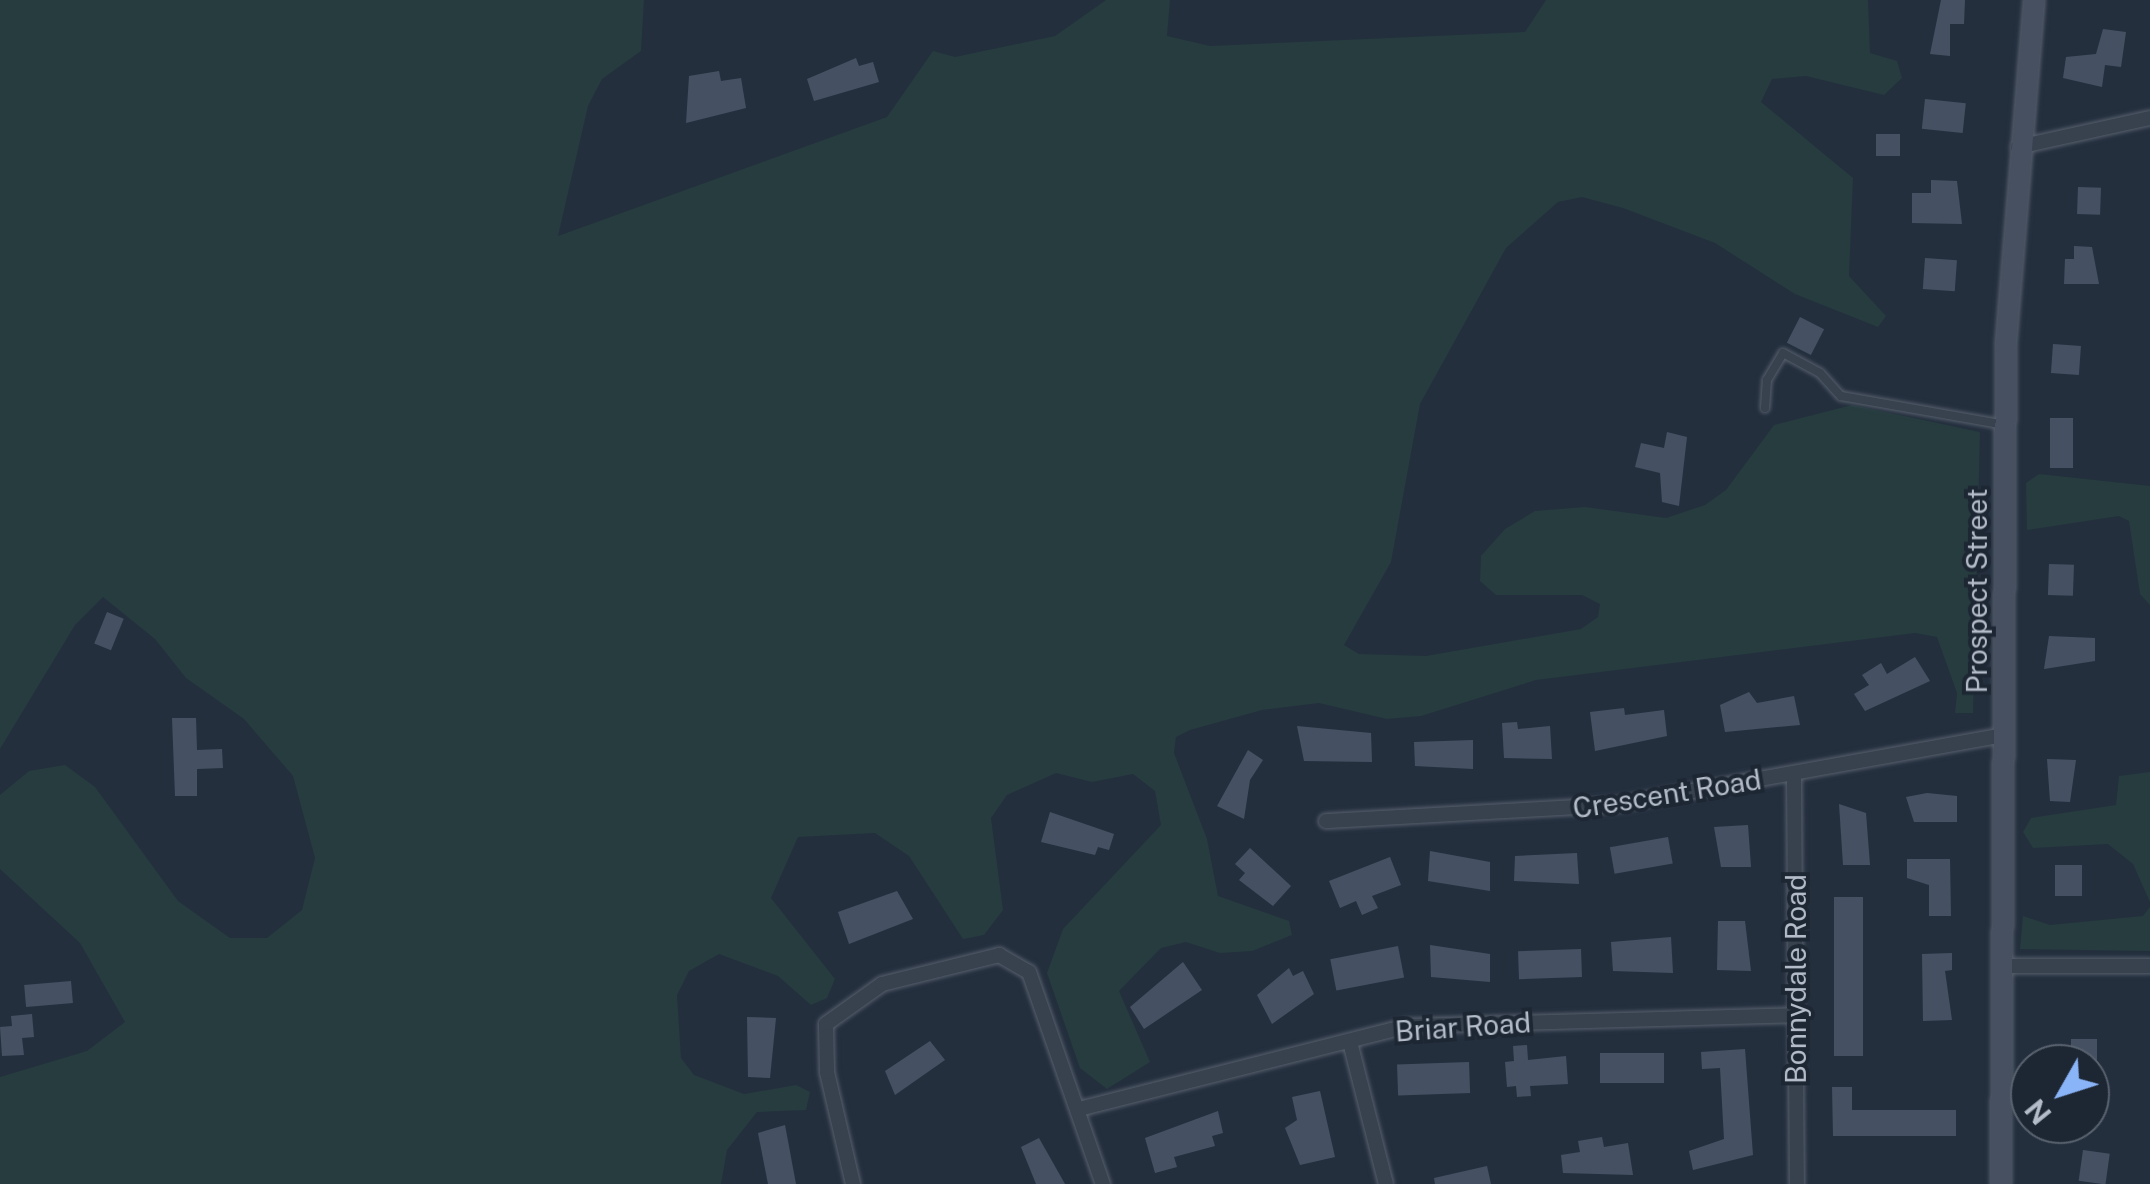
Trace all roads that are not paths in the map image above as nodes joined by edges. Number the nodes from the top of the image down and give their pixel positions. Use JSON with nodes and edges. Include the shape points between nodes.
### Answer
{"nodes":[{"id":1,"x":2034,"y":0,"type":"edge"},
{"id":2,"x":2150,"y":118,"type":"edge"},
{"id":3,"x":2017,"y":148,"type":"junction"},
{"id":4,"x":1765,"y":408,"type":"dead end"},
{"id":5,"x":2005,"y":425,"type":"junction"},
{"id":6,"x":2005,"y":735,"type":"junction"},
{"id":7,"x":1794,"y":773,"type":"junction"},
{"id":8,"x":1326,"y":821,"type":"dead end"},
{"id":9,"x":2006,"y":966,"type":"junction"},
{"id":10,"x":2150,"y":966,"type":"edge"},
{"id":11,"x":1796,"y":1015,"type":"junction"},
{"id":12,"x":1350,"y":1042,"type":"junction"},
{"id":13,"x":1079,"y":1110,"type":"junction"},
{"id":14,"x":853,"y":1184,"type":"edge"},
{"id":15,"x":1103,"y":1184,"type":"edge"},
{"id":16,"x":1386,"y":1184,"type":"edge"},
{"id":17,"x":1797,"y":1184,"type":"edge"},
{"id":18,"x":2001,"y":1184,"type":"edge"}],
"edges":[{"from":1,"to":3,"type":"main road","name":"Prospect Street"},
{"from":2,"to":3,"type":"street"},
{"from":3,"to":5,"type":"main road","name":"Prospect Street"},
{"from":4,"to":5,"type":"lane","via":[[1767,380],[1783,353],[1820,373],[1841,396]]},
{"from":5,"to":6,"type":"main road","name":"Prospect Street"},
{"from":6,"to":7,"type":"street","name":"Crescent Road"},
{"from":6,"to":9,"type":"main road","name":"Prospect Street"},
{"from":7,"to":8,"type":"street","name":"Crescent Road","via":[[1578,809]]},
{"from":7,"to":11,"type":"street","name":"Bonnydale Road"},
{"from":9,"to":10,"type":"street"},
{"from":9,"to":18,"type":"main road","name":"Prospect Street"},
{"from":11,"to":12,"type":"street","name":"Briar Road","via":[[1457,1023]]},
{"from":11,"to":17,"type":"street","name":"Bonnydale Road"},
{"from":12,"to":13,"type":"street","name":"Briar Road"},
{"from":12,"to":16,"type":"street"},
{"from":13,"to":14,"type":"street","via":[[1026,966],[976,956],[882,984],[826,1024],[827,1072]]},
{"from":13,"to":15,"type":"street"}]}
